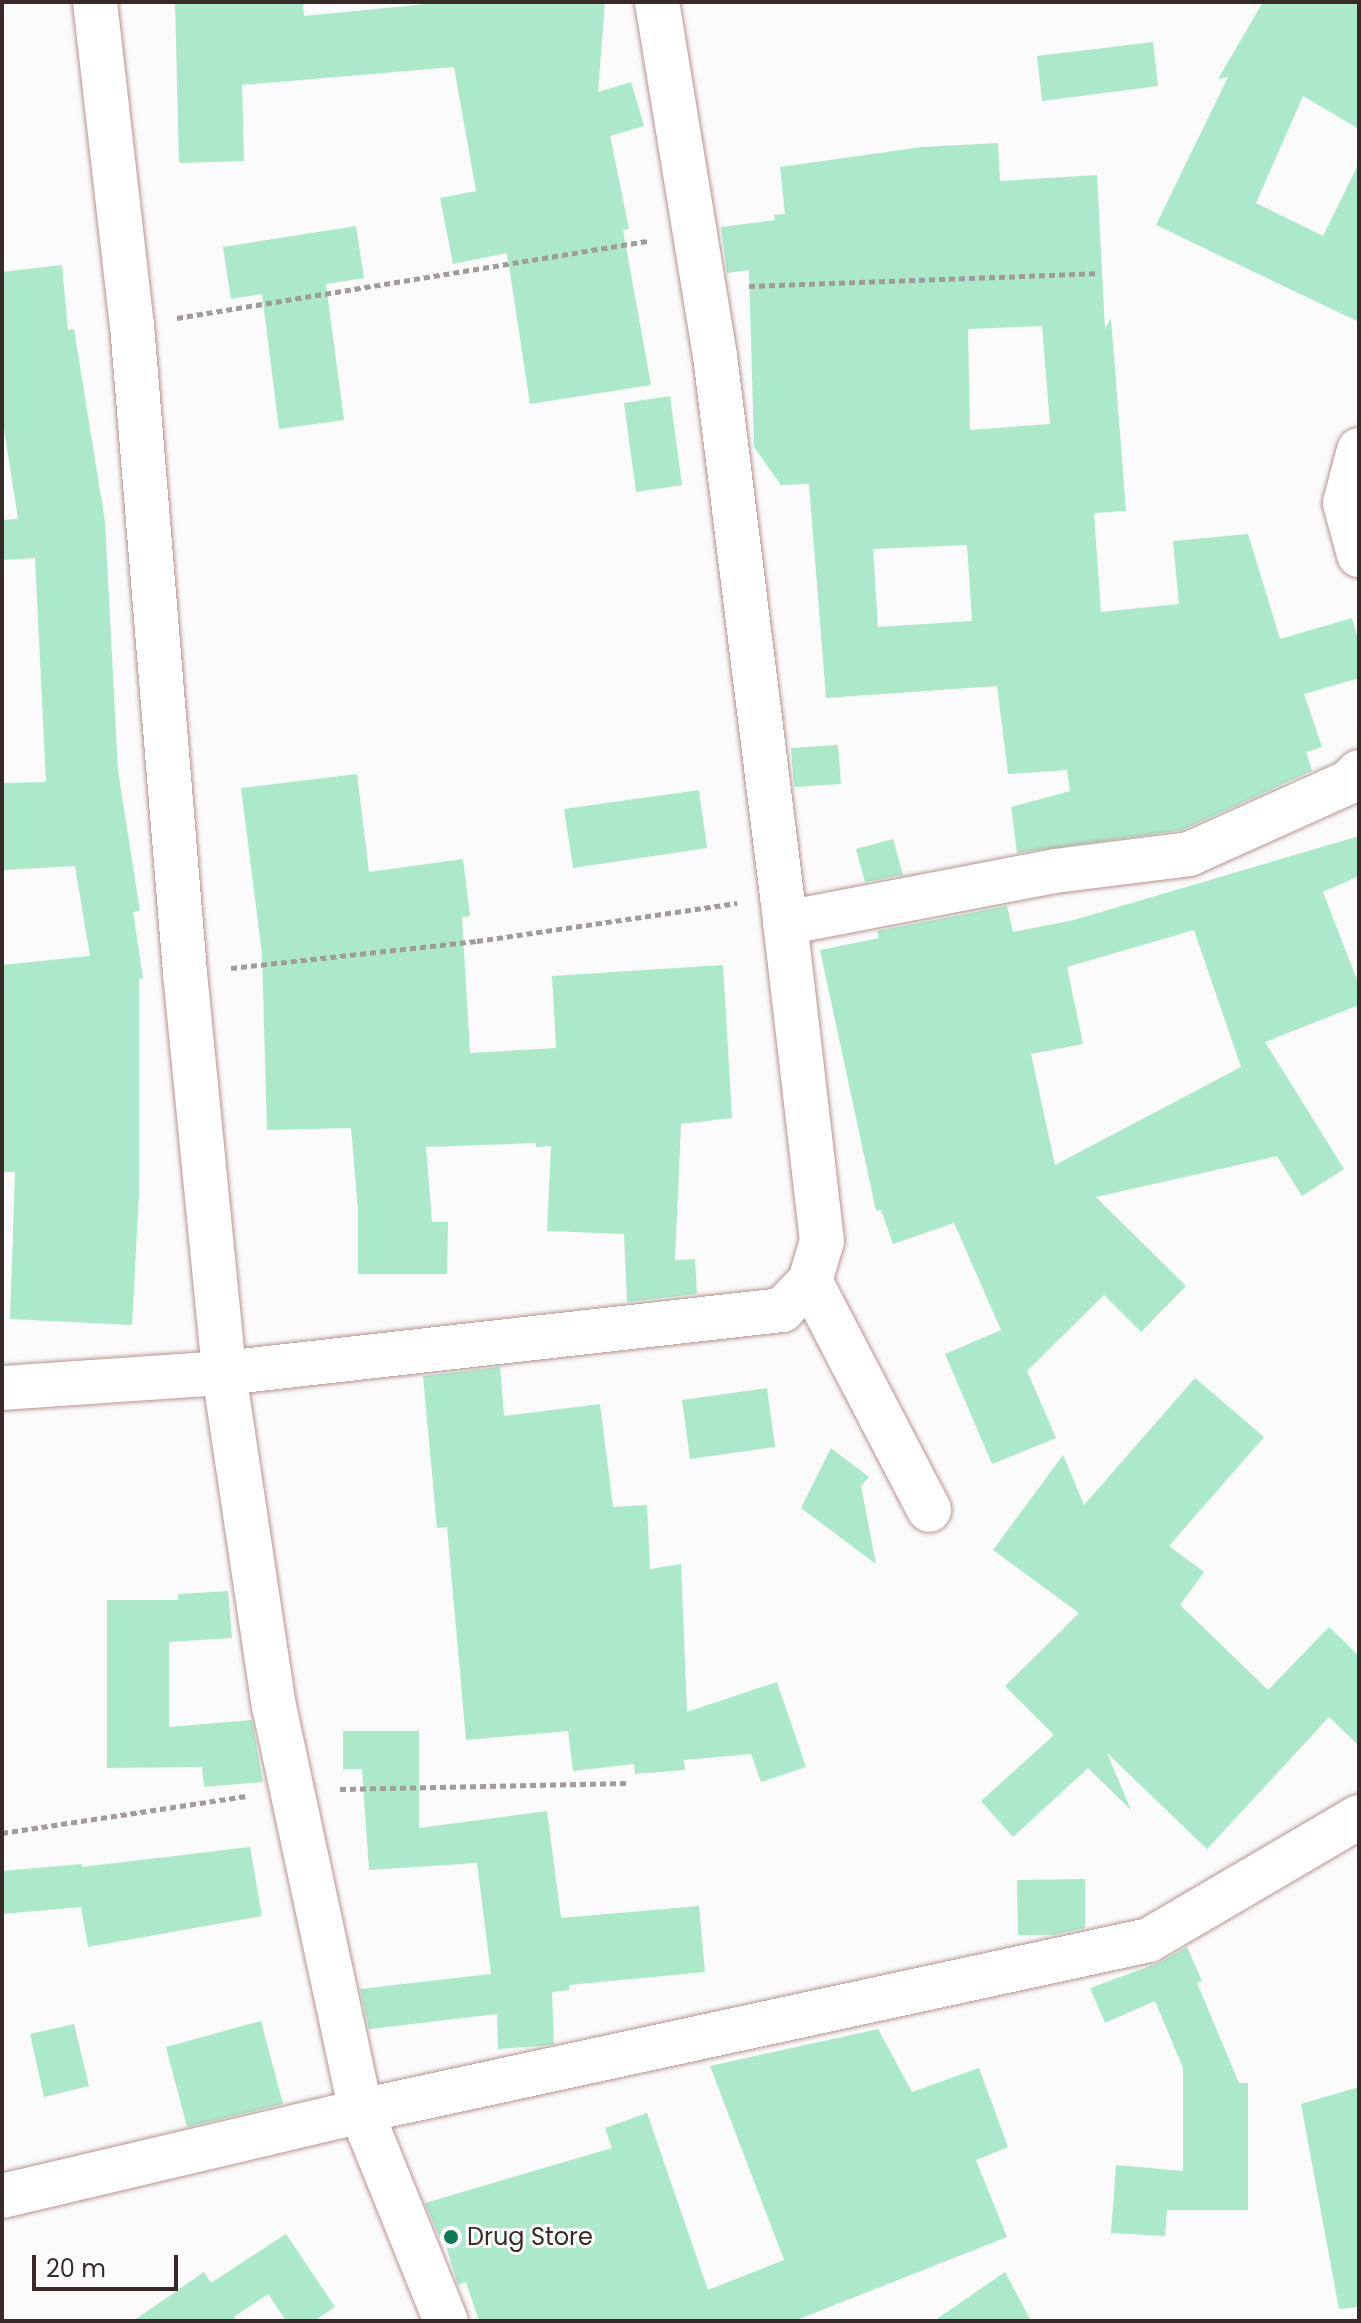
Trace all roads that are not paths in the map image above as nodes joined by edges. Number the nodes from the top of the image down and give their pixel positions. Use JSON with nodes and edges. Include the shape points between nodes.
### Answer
{"nodes":[{"id":1,"x":95,"y":2,"type":"edge"},
{"id":2,"x":657,"y":2,"type":"edge"},
{"id":3,"x":1359,"y":450,"type":"edge"},
{"id":4,"x":1359,"y":555,"type":"edge"},
{"id":5,"x":1359,"y":772,"type":"edge"},
{"id":6,"x":783,"y":910,"type":"junction"},
{"id":7,"x":810,"y":1281,"type":"junction"},
{"id":8,"x":224,"y":1373,"type":"junction"},
{"id":9,"x":2,"y":1388,"type":"edge"},
{"id":10,"x":929,"y":1510,"type":"dead end"},
{"id":11,"x":1359,"y":1817,"type":"edge"},
{"id":12,"x":361,"y":2111,"type":"junction"},
{"id":13,"x":2,"y":2196,"type":"edge"},
{"id":14,"x":446,"y":2321,"type":"edge"}],
"edges":[{"from":1,"to":8,"type":"street","via":[[132,325]]},
{"from":2,"to":6,"type":"street","via":[[715,356]]},
{"from":3,"to":4,"type":"street","via":[[1345,503]]},
{"from":5,"to":6,"type":"street","via":[[1349,782],[1189,854]]},
{"from":6,"to":7,"type":"street","via":[[822,1241]]},
{"from":7,"to":8,"type":"street","via":[[782,1310]]},
{"from":7,"to":10,"type":"street"},
{"from":8,"to":9,"type":"street"},
{"from":8,"to":12,"type":"street","via":[[274,1706]]},
{"from":11,"to":12,"type":"street","via":[[1149,1940]]},
{"from":12,"to":13,"type":"street"},
{"from":12,"to":14,"type":"street"}]}
